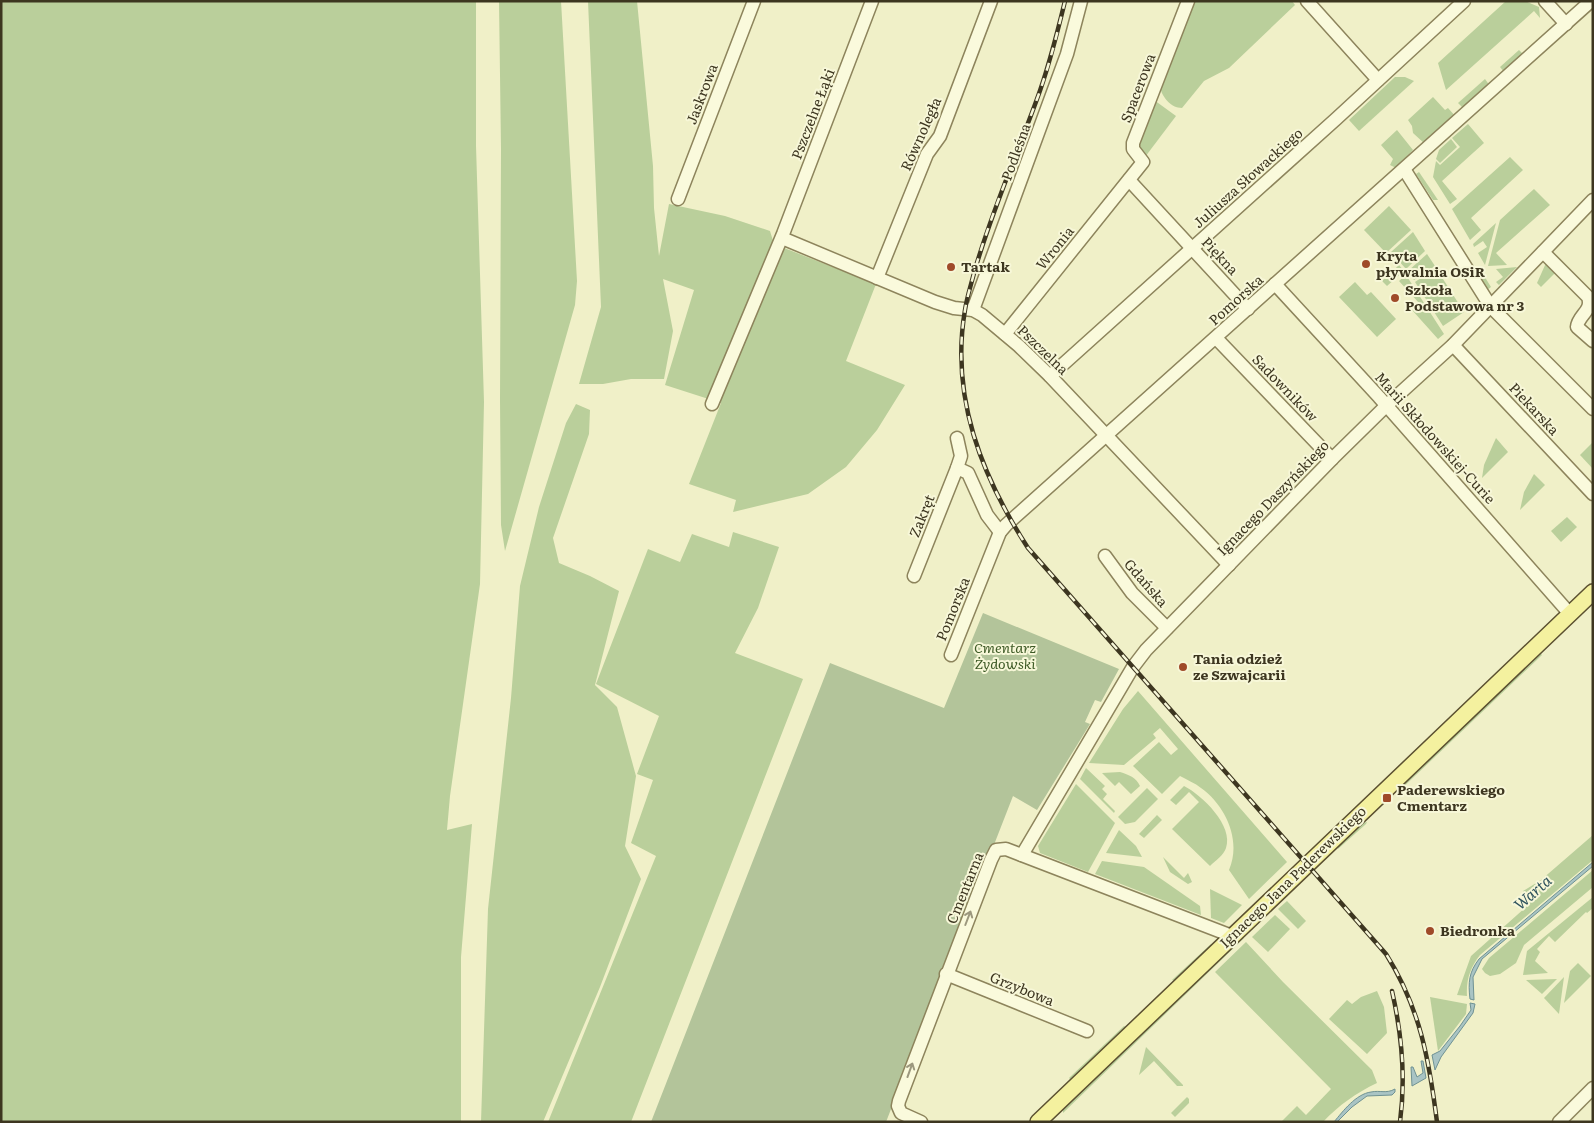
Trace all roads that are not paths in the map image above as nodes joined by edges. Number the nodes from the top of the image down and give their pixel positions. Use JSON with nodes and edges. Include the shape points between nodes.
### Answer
{"nodes":[{"id":1,"x":754,"y":1,"type":"edge"},
{"id":2,"x":872,"y":1,"type":"edge"},
{"id":3,"x":991,"y":1,"type":"edge"},
{"id":4,"x":1081,"y":1,"type":"edge"},
{"id":5,"x":1188,"y":1,"type":"edge"},
{"id":6,"x":1307,"y":1,"type":"edge"},
{"id":7,"x":1464,"y":1,"type":"edge"},
{"id":8,"x":1545,"y":1,"type":"edge"},
{"id":9,"x":1591,"y":1,"type":"edge"},
{"id":10,"x":1566,"y":24,"type":"junction"},
{"id":11,"x":1378,"y":80,"type":"junction"},
{"id":12,"x":1404,"y":169,"type":"junction"},
{"id":13,"x":1129,"y":180,"type":"junction"},
{"id":14,"x":678,"y":199,"type":"dead end"},
{"id":15,"x":1593,"y":200,"type":"edge"},
{"id":16,"x":782,"y":238,"type":"junction"},
{"id":17,"x":1192,"y":248,"type":"junction"},
{"id":18,"x":1543,"y":252,"type":"junction"},
{"id":19,"x":877,"y":278,"type":"junction"},
{"id":20,"x":1275,"y":284,"type":"junction"},
{"id":21,"x":1491,"y":307,"type":"junction"},
{"id":22,"x":1248,"y":309,"type":"junction"},
{"id":23,"x":973,"y":310,"type":"junction"},
{"id":24,"x":1005,"y":334,"type":"junction"},
{"id":25,"x":1216,"y":338,"type":"junction"},
{"id":26,"x":1593,"y":341,"type":"edge"},
{"id":27,"x":1453,"y":345,"type":"junction"},
{"id":28,"x":1050,"y":376,"type":"junction"},
{"id":29,"x":712,"y":404,"type":"dead end"},
{"id":30,"x":1387,"y":405,"type":"junction"},
{"id":31,"x":1593,"y":408,"type":"edge"},
{"id":32,"x":1107,"y":436,"type":"junction"},
{"id":33,"x":956,"y":438,"type":"dead end"},
{"id":34,"x":1332,"y":459,"type":"junction"},
{"id":35,"x":957,"y":468,"type":"junction"},
{"id":36,"x":1593,"y":494,"type":"edge"},
{"id":37,"x":1000,"y":532,"type":"junction"},
{"id":38,"x":1105,"y":556,"type":"dead end"},
{"id":39,"x":1229,"y":565,"type":"junction"},
{"id":40,"x":914,"y":576,"type":"dead end"},
{"id":41,"x":1593,"y":592,"type":"edge"},
{"id":42,"x":1570,"y":614,"type":"junction"},
{"id":43,"x":1167,"y":628,"type":"junction"},
{"id":44,"x":951,"y":655,"type":"dead end"},
{"id":45,"x":1022,"y":855,"type":"junction"},
{"id":46,"x":1232,"y":936,"type":"junction"},
{"id":47,"x":946,"y":974,"type":"junction"},
{"id":48,"x":1087,"y":1031,"type":"dead end"},
{"id":49,"x":1593,"y":1088,"type":"edge"},
{"id":50,"x":921,"y":1122,"type":"edge"},
{"id":51,"x":1038,"y":1122,"type":"edge"},
{"id":52,"x":1559,"y":1122,"type":"edge"}],
"edges":[{"from":1,"to":14,"type":"street","name":"Jaskrowa"},
{"from":2,"to":16,"type":"street","name":"Pszczelne Łąki"},
{"from":3,"to":19,"type":"street","name":"Równoległa","via":[[940,136],[927,154]]},
{"from":4,"to":23,"type":"street","name":"Podleśna","via":[[1068,54]]},
{"from":5,"to":13,"type":"street","name":"Spacerowa","via":[[1134,143],[1133,149],[1143,162]]},
{"from":6,"to":11,"type":"street"},
{"from":7,"to":11,"type":"street","name":"Juliusza Słowackiego"},
{"from":8,"to":10,"type":"street"},
{"from":9,"to":10,"type":"street","name":"Pomorska"},
{"from":10,"to":12,"type":"street","name":"Pomorska"},
{"from":11,"to":17,"type":"street","name":"Juliusza Słowackiego"},
{"from":12,"to":20,"type":"street","name":"Pomorska"},
{"from":12,"to":21,"type":"street"},
{"from":13,"to":17,"type":"street","name":"Piękna"},
{"from":13,"to":24,"type":"street","name":"Wronia"},
{"from":15,"to":18,"type":"street","name":"Ignacego Daszyńskiego"},
{"from":16,"to":19,"type":"street","name":"Pszczelna"},
{"from":16,"to":29,"type":"street","name":"Pszczelne Łąki"},
{"from":17,"to":22,"type":"street","name":"Piękna"},
{"from":17,"to":28,"type":"street","name":"Juliusza Słowackiego"},
{"from":18,"to":21,"type":"street","name":"Ignacego Daszyńskiego"},
{"from":18,"to":26,"type":"street","via":[[1588,297],[1589,308],[1577,327]]},
{"from":19,"to":23,"type":"street","name":"Pszczelna","via":[[945,306]]},
{"from":20,"to":22,"type":"street","name":"Pomorska"},
{"from":20,"to":30,"type":"street","name":"Marii Skłodowskiej-Curie"},
{"from":21,"to":27,"type":"street","name":"Ignacego Daszyńskiego"},
{"from":21,"to":31,"type":"street"},
{"from":22,"to":25,"type":"street","name":"Pomorska"},
{"from":23,"to":24,"type":"street","name":"Pszczelna"},
{"from":24,"to":28,"type":"street","name":"Pszczelna"},
{"from":25,"to":32,"type":"street","name":"Pomorska"},
{"from":25,"to":34,"type":"street","name":"Sadowników"},
{"from":27,"to":30,"type":"street","name":"Ignacego Daszyńskiego"},
{"from":27,"to":36,"type":"street","name":"Piekarska"},
{"from":28,"to":32,"type":"street","name":"Pszczelna"},
{"from":30,"to":34,"type":"street","name":"Ignacego Daszyńskiego"},
{"from":30,"to":42,"type":"street","name":"Marii Skłodowskiej-Curie"},
{"from":32,"to":37,"type":"street","name":"Pomorska"},
{"from":32,"to":39,"type":"street","name":"Pszczelna"},
{"from":33,"to":35,"type":"street","name":"Zakręt","via":[[961,456]]},
{"from":34,"to":39,"type":"street","name":"Ignacego Daszyńskiego"},
{"from":35,"to":37,"type":"street","via":[[968,473],[987,515]]},
{"from":35,"to":40,"type":"street","name":"Zakręt"},
{"from":37,"to":44,"type":"street","name":"Pomorska"},
{"from":38,"to":43,"type":"street","name":"Gdańska","via":[[1132,593]]},
{"from":39,"to":43,"type":"street","name":"Ignacego Daszyńskiego"},
{"from":41,"to":42,"type":"main road","name":"Ignacego Jana Paderewskiego"},
{"from":42,"to":46,"type":"main road","name":"Ignacego Jana Paderewskiego"},
{"from":43,"to":45,"type":"street","name":"Ignacego Daszyńskiego","via":[[1133,666]]},
{"from":45,"to":46,"type":"street","name":"Cmentarna"},
{"from":47,"to":45,"type":"street","name":"Cmentarna","one_way":true,"via":[[996,850]]},
{"from":46,"to":51,"type":"main road","name":"Ignacego Jana Paderewskiego"},
{"from":47,"to":48,"type":"street","name":"Grzybowa"},
{"from":50,"to":47,"type":"street","name":"Cmentarna","one_way":true,"via":[[904,1115],[899,1110],[899,1101]]},
{"from":49,"to":52,"type":"street"}]}
